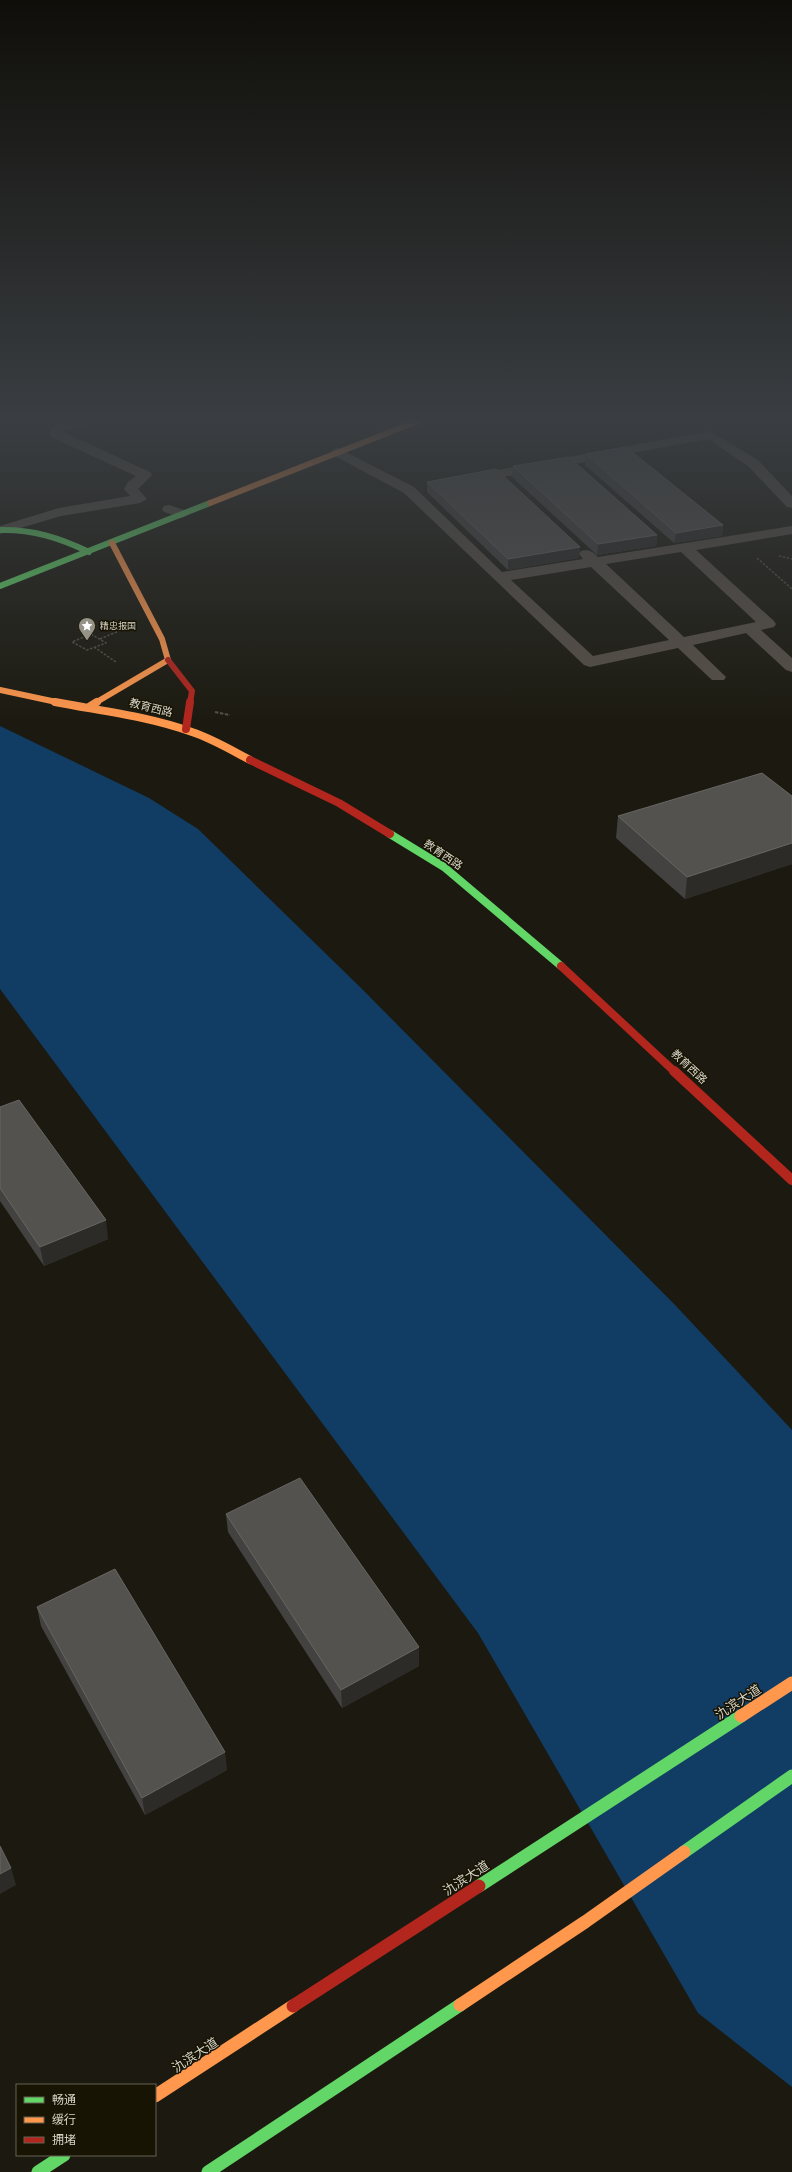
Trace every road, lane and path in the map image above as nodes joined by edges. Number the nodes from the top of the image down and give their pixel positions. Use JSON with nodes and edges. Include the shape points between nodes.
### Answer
{"nodes":[{"id":1,"x":32,"y":520,"type":"edge"},
{"id":2,"x":167,"y":520,"type":"edge"},
{"id":3,"x":440,"y":520,"type":"edge"},
{"id":4,"x":1,"y":530,"type":"edge"},
{"id":5,"x":792,"y":530,"type":"edge"},
{"id":6,"x":658,"y":539,"type":"dead end"},
{"id":7,"x":735,"y":539,"type":"junction"},
{"id":8,"x":112,"y":543,"type":"junction"},
{"id":9,"x":577,"y":546,"type":"edge"},
{"id":10,"x":677,"y":548,"type":"junction"},
{"id":11,"x":89,"y":552,"type":"junction"},
{"id":12,"x":593,"y":561,"type":"junction"},
{"id":13,"x":499,"y":577,"type":"junction"},
{"id":14,"x":0,"y":586,"type":"edge"},
{"id":15,"x":792,"y":590,"type":"edge"},
{"id":16,"x":151,"y":617,"type":"junction"},
{"id":17,"x":749,"y":628,"type":"junction"},
{"id":18,"x":99,"y":639,"type":"junction"},
{"id":19,"x":680,"y":642,"type":"junction"},
{"id":20,"x":168,"y":660,"type":"junction"},
{"id":21,"x":792,"y":667,"type":"edge"},
{"id":22,"x":718,"y":677,"type":"dead end"},
{"id":23,"x":0,"y":690,"type":"edge"},
{"id":24,"x":89,"y":707,"type":"junction"},
{"id":25,"x":186,"y":729,"type":"junction"},
{"id":26,"x":792,"y":1180,"type":"edge"},
{"id":27,"x":792,"y":1683,"type":"edge"},
{"id":28,"x":792,"y":1776,"type":"edge"},
{"id":29,"x":156,"y":2095,"type":"edge"},
{"id":30,"x":62,"y":2156,"type":"edge"},
{"id":31,"x":38,"y":2172,"type":"edge"},
{"id":32,"x":208,"y":2172,"type":"edge"}],
"edges":[{"from":1,"to":4,"type":"street"},
{"from":2,"to":8,"type":"main road"},
{"from":3,"to":13,"type":"street"},
{"from":4,"to":11,"type":"main road","via":[[24,529],[43,533]]},
{"from":5,"to":7,"type":"street"},
{"from":6,"to":10,"type":"street"},
{"from":7,"to":10,"type":"street"},
{"from":7,"to":15,"type":"path"},
{"from":8,"to":11,"type":"main road"},
{"from":8,"to":16,"type":"main road"},
{"from":9,"to":12,"type":"street"},
{"from":10,"to":12,"type":"street"},
{"from":10,"to":17,"type":"street","via":[[768,624]]},
{"from":11,"to":14,"type":"main road"},
{"from":12,"to":13,"type":"street"},
{"from":12,"to":19,"type":"street"},
{"from":13,"to":19,"type":"street","via":[[590,662]]},
{"from":16,"to":18,"type":"path"},
{"from":16,"to":20,"type":"main road","via":[[162,639]]},
{"from":17,"to":19,"type":"street"},
{"from":17,"to":21,"type":"street"},
{"from":18,"to":18,"type":"path","via":[[91,634],[72,642],[87,650],[106,643]]},
{"from":19,"to":22,"type":"street"},
{"from":20,"to":24,"type":"main road"},
{"from":20,"to":25,"type":"main road","via":[[192,691]]},
{"from":23,"to":24,"type":"main road","name":"教育西路"},
{"from":24,"to":25,"type":"main road","name":"教育西路"},
{"from":25,"to":26,"type":"main road","name":"教育西路","via":[[339,803],[444,868],[529,936]]},
{"from":27,"to":29,"type":"main road","name":"氿滨大道"},
{"from":28,"to":32,"type":"main road","via":[[585,1922]]},
{"from":30,"to":31,"type":"main road"}]}
